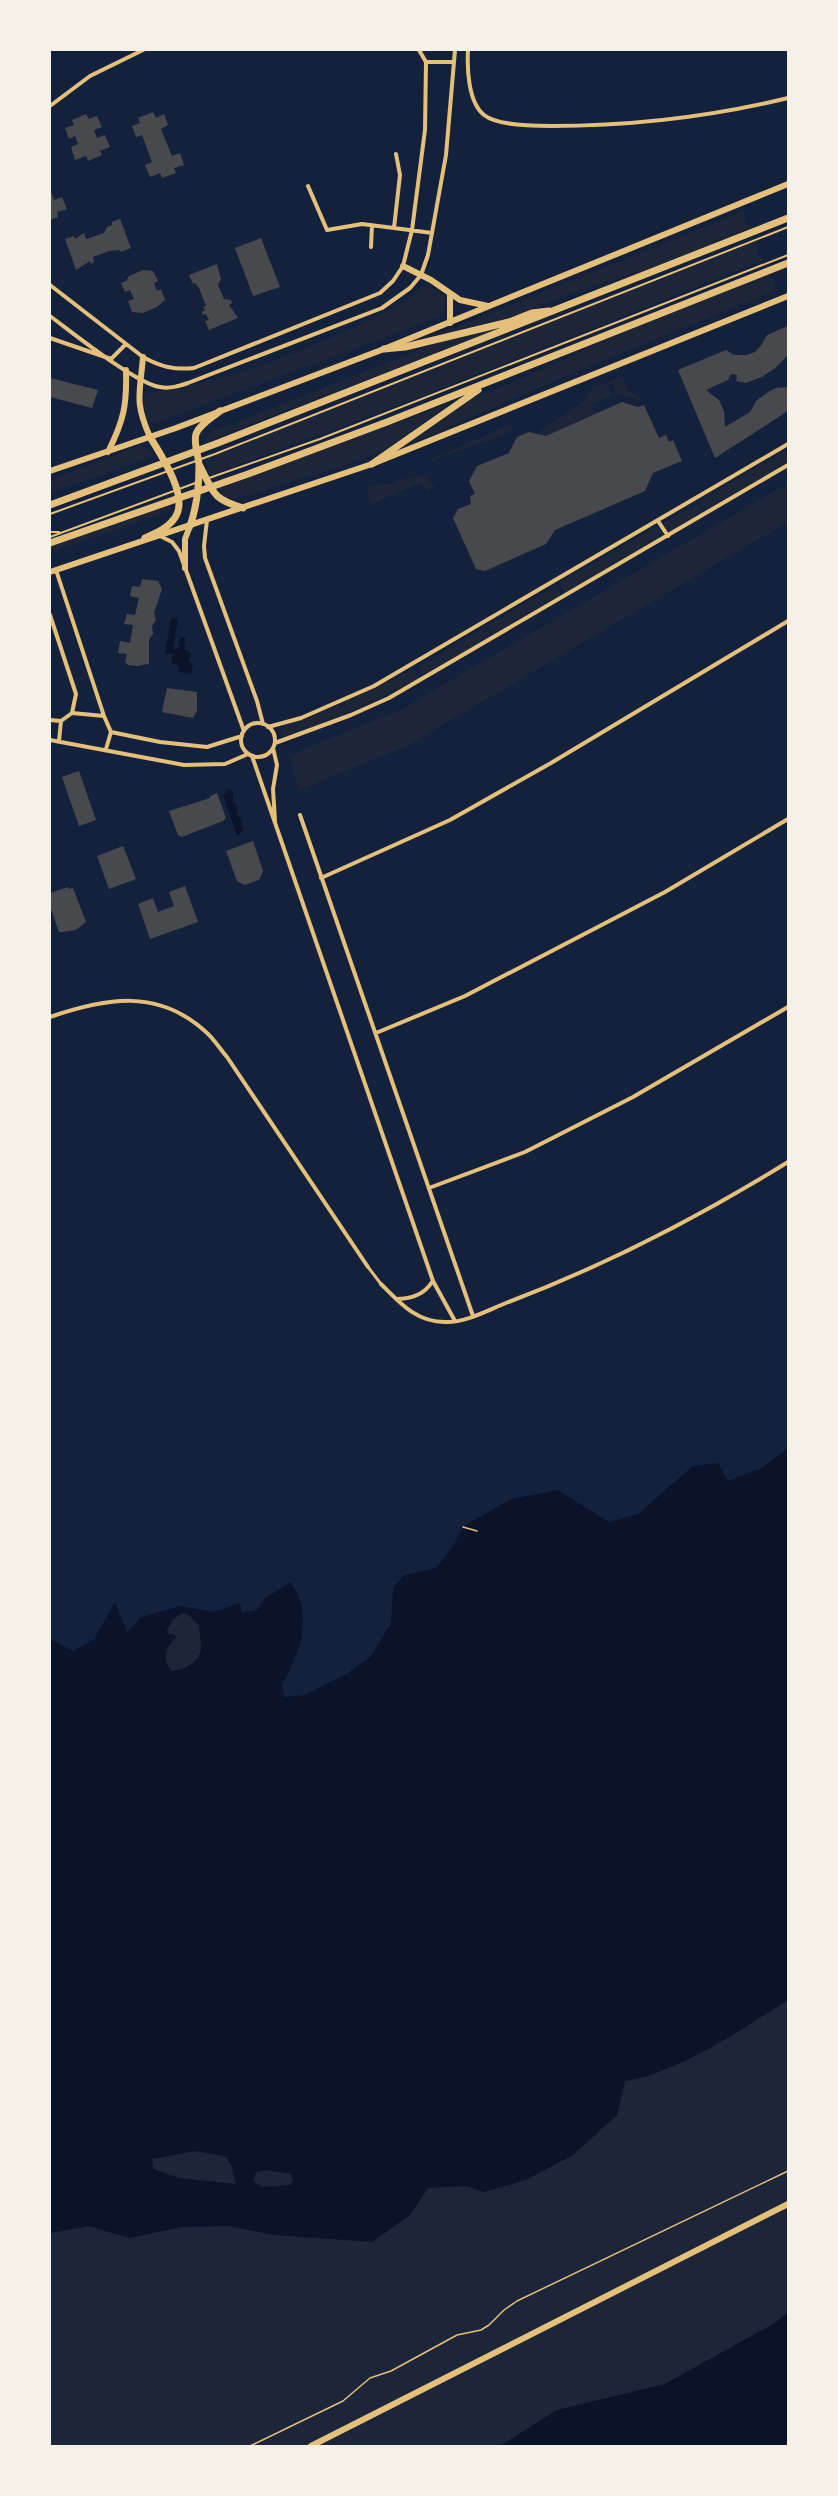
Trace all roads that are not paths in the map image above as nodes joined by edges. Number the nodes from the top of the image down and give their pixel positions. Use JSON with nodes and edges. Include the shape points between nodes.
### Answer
{"nodes":[{"id":1,"x":142,"y":50,"type":"edge"},
{"id":2,"x":419,"y":50,"type":"edge"},
{"id":3,"x":455,"y":50,"type":"edge"},
{"id":4,"x":468,"y":50,"type":"edge"},
{"id":5,"x":426,"y":62,"type":"junction"},
{"id":6,"x":454,"y":62,"type":"junction"},
{"id":7,"x":789,"y":98,"type":"edge"},
{"id":8,"x":50,"y":106,"type":"edge"},
{"id":9,"x":396,"y":153,"type":"dead end"},
{"id":10,"x":789,"y":184,"type":"edge"},
{"id":11,"x":308,"y":186,"type":"dead end"},
{"id":12,"x":789,"y":218,"type":"edge"},
{"id":13,"x":372,"y":225,"type":"junction"},
{"id":14,"x":788,"y":227,"type":"edge"},
{"id":15,"x":394,"y":228,"type":"junction"},
{"id":16,"x":412,"y":230,"type":"junction"},
{"id":17,"x":432,"y":233,"type":"junction"},
{"id":18,"x":371,"y":247,"type":"dead end"},
{"id":19,"x":789,"y":254,"type":"edge"},
{"id":20,"x":789,"y":263,"type":"edge"},
{"id":21,"x":403,"y":266,"type":"junction"},
{"id":22,"x":421,"y":275,"type":"junction"},
{"id":23,"x":50,"y":285,"type":"edge"},
{"id":24,"x":450,"y":295,"type":"junction"},
{"id":25,"x":789,"y":296,"type":"edge"},
{"id":26,"x":488,"y":306,"type":"junction"},
{"id":27,"x":555,"y":311,"type":"junction"},
{"id":28,"x":50,"y":316,"type":"edge"},
{"id":29,"x":450,"y":323,"type":"junction"},
{"id":30,"x":50,"y":338,"type":"edge"},
{"id":31,"x":126,"y":344,"type":"junction"},
{"id":32,"x":384,"y":349,"type":"junction"},
{"id":33,"x":143,"y":357,"type":"junction"},
{"id":34,"x":111,"y":359,"type":"junction"},
{"id":35,"x":126,"y":370,"type":"junction"},
{"id":36,"x":141,"y":380,"type":"junction"},
{"id":37,"x":486,"y":384,"type":"junction"},
{"id":38,"x":220,"y":411,"type":"junction"},
{"id":39,"x":150,"y":437,"type":"junction"},
{"id":40,"x":789,"y":444,"type":"edge"},
{"id":41,"x":197,"y":451,"type":"junction"},
{"id":42,"x":108,"y":452,"type":"junction"},
{"id":43,"x":166,"y":462,"type":"junction"},
{"id":44,"x":199,"y":462,"type":"junction"},
{"id":45,"x":372,"y":464,"type":"junction"},
{"id":46,"x":789,"y":465,"type":"edge"},
{"id":47,"x":50,"y":471,"type":"edge"},
{"id":48,"x":170,"y":472,"type":"junction"},
{"id":49,"x":206,"y":479,"type":"junction"},
{"id":50,"x":198,"y":482,"type":"junction"},
{"id":51,"x":210,"y":487,"type":"junction"},
{"id":52,"x":176,"y":489,"type":"junction"},
{"id":53,"x":198,"y":491,"type":"junction"},
{"id":54,"x":178,"y":497,"type":"junction"},
{"id":55,"x":50,"y":505,"type":"edge"},
{"id":56,"x":243,"y":508,"type":"junction"},
{"id":57,"x":50,"y":514,"type":"edge"},
{"id":58,"x":207,"y":520,"type":"junction"},
{"id":59,"x":658,"y":521,"type":"junction"},
{"id":60,"x":189,"y":526,"type":"junction"},
{"id":61,"x":50,"y":532,"type":"edge"},
{"id":62,"x":62,"y":532,"type":"junction"},
{"id":63,"x":159,"y":536,"type":"junction"},
{"id":64,"x":668,"y":536,"type":"junction"},
{"id":65,"x":50,"y":537,"type":"edge"},
{"id":66,"x":145,"y":538,"type":"junction"},
{"id":67,"x":50,"y":543,"type":"edge"},
{"id":68,"x":185,"y":568,"type":"junction"},
{"id":69,"x":52,"y":571,"type":"edge"},
{"id":70,"x":50,"y":615,"type":"edge"},
{"id":71,"x":789,"y":621,"type":"edge"},
{"id":72,"x":72,"y":713,"type":"junction"},
{"id":73,"x":104,"y":716,"type":"junction"},
{"id":74,"x":50,"y":720,"type":"edge"},
{"id":75,"x":61,"y":721,"type":"junction"},
{"id":76,"x":263,"y":724,"type":"junction"},
{"id":77,"x":268,"y":727,"type":"junction"},
{"id":78,"x":244,"y":731,"type":"junction"},
{"id":79,"x":111,"y":732,"type":"junction"},
{"id":80,"x":242,"y":736,"type":"junction"},
{"id":81,"x":50,"y":740,"type":"edge"},
{"id":82,"x":59,"y":741,"type":"junction"},
{"id":83,"x":275,"y":743,"type":"junction"},
{"id":84,"x":273,"y":748,"type":"junction"},
{"id":85,"x":106,"y":749,"type":"junction"},
{"id":86,"x":250,"y":755,"type":"junction"},
{"id":87,"x":300,"y":815,"type":"dead end"},
{"id":88,"x":789,"y":819,"type":"edge"},
{"id":89,"x":275,"y":828,"type":"junction"},
{"id":90,"x":321,"y":878,"type":"junction"},
{"id":91,"x":789,"y":1007,"type":"edge"},
{"id":92,"x":50,"y":1017,"type":"edge"},
{"id":93,"x":376,"y":1033,"type":"junction"},
{"id":94,"x":789,"y":1162,"type":"edge"},
{"id":95,"x":429,"y":1188,"type":"junction"},
{"id":96,"x":368,"y":1267,"type":"joint"},
{"id":97,"x":433,"y":1281,"type":"junction"},
{"id":98,"x":381,"y":1284,"type":"joint"},
{"id":99,"x":396,"y":1299,"type":"junction"},
{"id":100,"x":473,"y":1316,"type":"junction"},
{"id":101,"x":455,"y":1321,"type":"junction"},
{"id":102,"x":789,"y":2204,"type":"edge"},
{"id":103,"x":311,"y":2446,"type":"edge"}],
"edges":[{"from":1,"to":8,"type":"street","via":[[90,76]]},
{"from":2,"to":5,"type":"street"},
{"from":3,"to":6,"type":"street"},
{"from":4,"to":7,"type":"street","via":[[473,97],[484,115],[509,123],[595,126],[690,118]]},
{"from":5,"to":6,"type":"street"},
{"from":5,"to":16,"type":"street","via":[[425,130]]},
{"from":6,"to":17,"type":"street","via":[[446,155]]},
{"from":9,"to":15,"type":"street","via":[[400,175]]},
{"from":10,"to":26,"type":"main road"},
{"from":11,"to":13,"type":"street","via":[[327,230]]},
{"from":12,"to":27,"type":"highway"},
{"from":13,"to":15,"type":"street"},
{"from":13,"to":18,"type":"street"},
{"from":14,"to":44,"type":"lane"},
{"from":15,"to":16,"type":"street"},
{"from":16,"to":17,"type":"street"},
{"from":16,"to":21,"type":"street"},
{"from":17,"to":22,"type":"street"},
{"from":19,"to":49,"type":"lane","via":[[320,439]]},
{"from":20,"to":37,"type":"highway"},
{"from":21,"to":22,"type":"main road"},
{"from":21,"to":33,"type":"street","via":[[380,293],[195,368],[177,370]]},
{"from":22,"to":24,"type":"main road"},
{"from":22,"to":36,"type":"street","via":[[398,299],[352,321],[178,386],[168,388]]},
{"from":23,"to":31,"type":"street"},
{"from":24,"to":26,"type":"main road"},
{"from":24,"to":29,"type":"main road"},
{"from":25,"to":45,"type":"main road"},
{"from":26,"to":29,"type":"main road"},
{"from":27,"to":32,"type":"highway","via":[[540,311],[405,347]]},
{"from":27,"to":41,"type":"highway"},
{"from":28,"to":34,"type":"street"},
{"from":29,"to":32,"type":"main road"},
{"from":30,"to":34,"type":"street"},
{"from":31,"to":33,"type":"street"},
{"from":31,"to":34,"type":"street"},
{"from":32,"to":38,"type":"main road"},
{"from":33,"to":36,"type":"main road"},
{"from":34,"to":35,"type":"street"},
{"from":35,"to":36,"type":"street"},
{"from":35,"to":42,"type":"main road","via":[[124,414]]},
{"from":36,"to":39,"type":"main road","via":[[138,403]]},
{"from":37,"to":45,"type":"highway"},
{"from":37,"to":51,"type":"highway"},
{"from":38,"to":39,"type":"main road"},
{"from":38,"to":41,"type":"highway","via":[[197,431]]},
{"from":39,"to":42,"type":"main road"},
{"from":39,"to":43,"type":"highway"},
{"from":40,"to":59,"type":"street"},
{"from":41,"to":43,"type":"highway"},
{"from":41,"to":44,"type":"highway"},
{"from":42,"to":47,"type":"main road"},
{"from":43,"to":48,"type":"highway"},
{"from":43,"to":55,"type":"highway"},
{"from":44,"to":48,"type":"lane"},
{"from":44,"to":49,"type":"highway"},
{"from":44,"to":50,"type":"highway"},
{"from":45,"to":56,"type":"main road"},
{"from":46,"to":64,"type":"street"},
{"from":48,"to":52,"type":"highway"},
{"from":48,"to":57,"type":"lane"},
{"from":49,"to":50,"type":"lane"},
{"from":49,"to":51,"type":"highway"},
{"from":50,"to":52,"type":"lane"},
{"from":50,"to":53,"type":"highway"},
{"from":51,"to":53,"type":"highway"},
{"from":51,"to":56,"type":"highway","via":[[219,500]]},
{"from":52,"to":54,"type":"highway"},
{"from":52,"to":62,"type":"lane"},
{"from":53,"to":54,"type":"highway"},
{"from":53,"to":60,"type":"highway"},
{"from":54,"to":66,"type":"highway","via":[[176,517]]},
{"from":54,"to":67,"type":"highway"},
{"from":56,"to":58,"type":"main road"},
{"from":58,"to":60,"type":"main road"},
{"from":58,"to":76,"type":"street","via":[[205,558]]},
{"from":59,"to":64,"type":"street"},
{"from":59,"to":77,"type":"street","via":[[374,686],[312,714]]},
{"from":60,"to":63,"type":"main road"},
{"from":60,"to":68,"type":"main road"},
{"from":61,"to":62,"type":"lane"},
{"from":62,"to":65,"type":"lane"},
{"from":63,"to":66,"type":"main road"},
{"from":63,"to":68,"type":"street","via":[[175,545]]},
{"from":64,"to":83,"type":"street","via":[[388,698]]},
{"from":66,"to":69,"type":"main road"},
{"from":68,"to":78,"type":"street"},
{"from":69,"to":73,"type":"street"},
{"from":70,"to":72,"type":"street","via":[[76,694]]},
{"from":71,"to":90,"type":"street","via":[[450,820]]},
{"from":72,"to":73,"type":"street"},
{"from":72,"to":75,"type":"street"},
{"from":73,"to":79,"type":"street"},
{"from":74,"to":75,"type":"street"},
{"from":75,"to":82,"type":"street"},
{"from":76,"to":77,"type":"street"},
{"from":76,"to":78,"type":"street","via":[[253,724]]},
{"from":77,"to":83,"type":"street"},
{"from":78,"to":80,"type":"street"},
{"from":79,"to":80,"type":"street","via":[[207,747]]},
{"from":79,"to":85,"type":"street"},
{"from":80,"to":86,"type":"street","via":[[242,744]]},
{"from":81,"to":82,"type":"street"},
{"from":82,"to":85,"type":"street"},
{"from":83,"to":84,"type":"street"},
{"from":84,"to":86,"type":"street","via":[[263,756]]},
{"from":84,"to":89,"type":"street","via":[[277,765],[273,789]]},
{"from":85,"to":86,"type":"street","via":[[184,765],[225,764]]},
{"from":86,"to":89,"type":"street"},
{"from":87,"to":90,"type":"street"},
{"from":88,"to":93,"type":"street","via":[[665,892],[465,996]]},
{"from":89,"to":97,"type":"street"},
{"from":90,"to":93,"type":"street"},
{"from":91,"to":95,"type":"street","via":[[633,1097],[525,1152]]},
{"from":92,"to":96,"type":"street","via":[[88,1004],[129,1000],[161,1004],[182,1013],[207,1033],[227,1057]]},
{"from":93,"to":95,"type":"street"},
{"from":94,"to":100,"type":"street","via":[[651,1239],[548,1287]]},
{"from":95,"to":100,"type":"street"},
{"from":96,"to":98,"type":"street"},
{"from":97,"to":99,"type":"street","via":[[416,1296]]},
{"from":97,"to":101,"type":"street"},
{"from":98,"to":99,"type":"street"},
{"from":99,"to":101,"type":"street","via":[[424,1319]]},
{"from":100,"to":101,"type":"street"},
{"from":102,"to":103,"type":"main road"}]}
